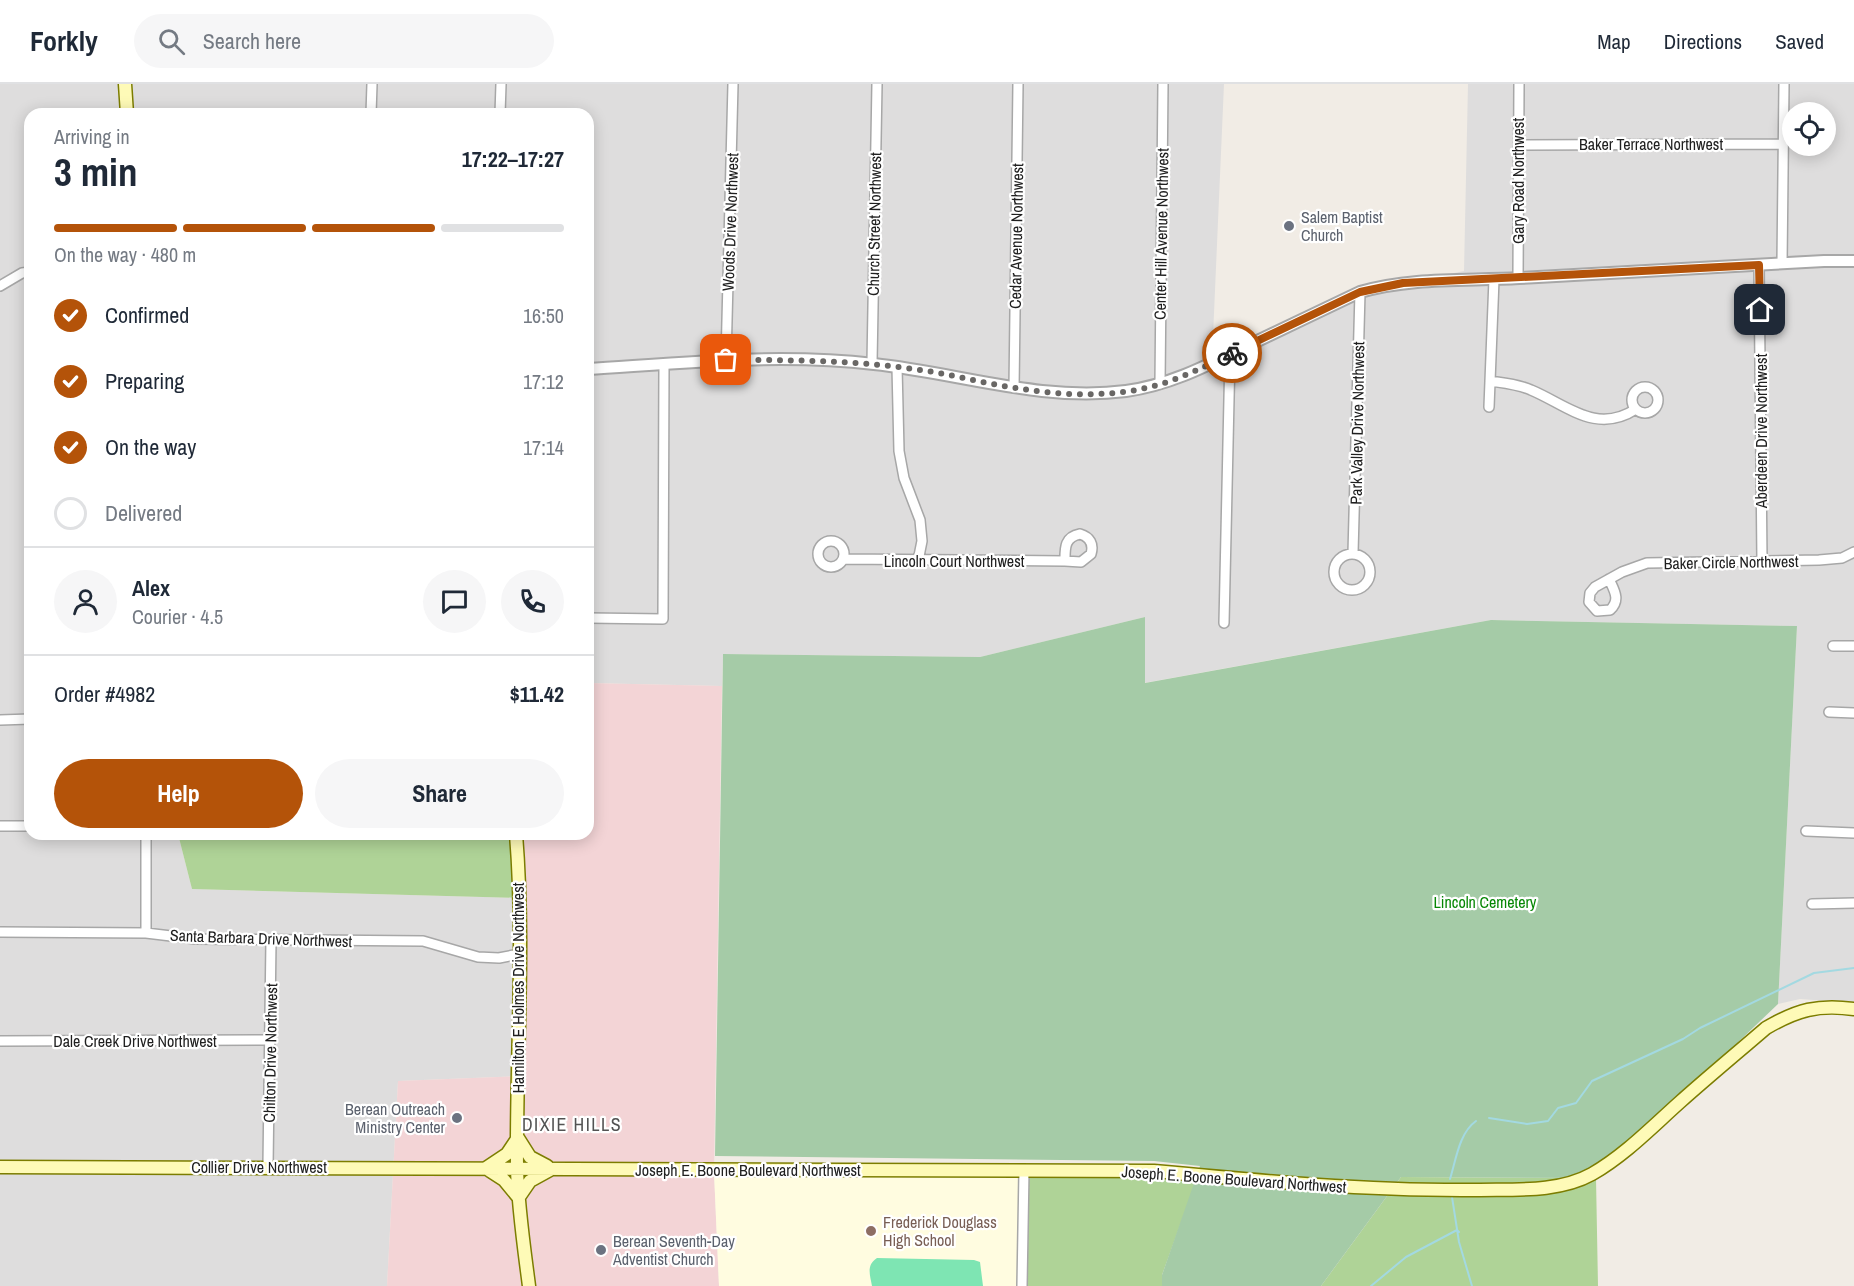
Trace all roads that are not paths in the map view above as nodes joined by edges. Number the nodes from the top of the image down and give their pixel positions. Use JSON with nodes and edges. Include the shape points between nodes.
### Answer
{"nodes":[{"id":1,"x":125,"y":84,"type":"edge"},
{"id":2,"x":372,"y":84,"type":"edge"},
{"id":3,"x":501,"y":84,"type":"edge"},
{"id":4,"x":733,"y":84,"type":"edge"},
{"id":5,"x":877,"y":84,"type":"edge"},
{"id":6,"x":1018,"y":84,"type":"edge"},
{"id":7,"x":1163,"y":84,"type":"edge"},
{"id":8,"x":1519,"y":84,"type":"edge"},
{"id":9,"x":1784,"y":84,"type":"edge"},
{"id":10,"x":1784,"y":102,"type":"edge"},
{"id":11,"x":127,"y":108,"type":"edge"},
{"id":12,"x":371,"y":108,"type":"edge"},
{"id":13,"x":500,"y":108,"type":"edge"},
{"id":14,"x":1782,"y":144,"type":"edge"},
{"id":15,"x":1519,"y":145,"type":"junction"},
{"id":16,"x":1783,"y":156,"type":"edge"},
{"id":17,"x":1854,"y":261,"type":"edge"},
{"id":18,"x":1782,"y":263,"type":"junction"},
{"id":19,"x":1759,"y":265,"type":"junction"},
{"id":20,"x":24,"y":273,"type":"edge"},
{"id":21,"x":1518,"y":278,"type":"junction"},
{"id":22,"x":1494,"y":279,"type":"junction"},
{"id":23,"x":0,"y":285,"type":"edge"},
{"id":24,"x":1360,"y":292,"type":"junction"},
{"id":25,"x":1230,"y":354,"type":"junction"},
{"id":26,"x":726,"y":360,"type":"junction"},
{"id":27,"x":872,"y":363,"type":"junction"},
{"id":28,"x":664,"y":364,"type":"junction"},
{"id":29,"x":897,"y":367,"type":"junction"},
{"id":30,"x":594,"y":369,"type":"edge"},
{"id":31,"x":1490,"y":381,"type":"junction"},
{"id":32,"x":1160,"y":384,"type":"junction"},
{"id":33,"x":1014,"y":388,"type":"junction"},
{"id":34,"x":1489,"y":407,"type":"dead end"},
{"id":35,"x":1636,"y":409,"type":"dead end"},
{"id":36,"x":1854,"y":552,"type":"edge"},
{"id":37,"x":1353,"y":553,"type":"junction"},
{"id":38,"x":844,"y":559,"type":"dead end"},
{"id":39,"x":918,"y":561,"type":"junction"},
{"id":40,"x":1065,"y":561,"type":"dead end"},
{"id":41,"x":1762,"y":561,"type":"junction"},
{"id":42,"x":1609,"y":579,"type":"dead end"},
{"id":43,"x":594,"y":618,"type":"edge"},
{"id":44,"x":1224,"y":623,"type":"dead end"},
{"id":45,"x":1833,"y":646,"type":"dead end"},
{"id":46,"x":1854,"y":646,"type":"edge"},
{"id":47,"x":1829,"y":712,"type":"dead end"},
{"id":48,"x":1854,"y":712,"type":"edge"},
{"id":49,"x":24,"y":719,"type":"edge"},
{"id":50,"x":0,"y":720,"type":"edge"},
{"id":51,"x":0,"y":826,"type":"edge"},
{"id":52,"x":24,"y":826,"type":"edge"},
{"id":53,"x":1806,"y":831,"type":"dead end"},
{"id":54,"x":1854,"y":832,"type":"edge"},
{"id":55,"x":146,"y":840,"type":"edge"},
{"id":56,"x":516,"y":840,"type":"edge"},
{"id":57,"x":1854,"y":903,"type":"edge"},
{"id":58,"x":1812,"y":904,"type":"dead end"},
{"id":59,"x":0,"y":932,"type":"edge"},
{"id":60,"x":146,"y":933,"type":"junction"},
{"id":61,"x":271,"y":940,"type":"junction"},
{"id":62,"x":519,"y":954,"type":"junction"},
{"id":63,"x":1854,"y":1009,"type":"edge"},
{"id":64,"x":270,"y":1040,"type":"junction"},
{"id":65,"x":0,"y":1041,"type":"edge"},
{"id":66,"x":518,"y":1137,"type":"junction"},
{"id":67,"x":268,"y":1166,"type":"junction"},
{"id":68,"x":0,"y":1167,"type":"edge"},
{"id":69,"x":485,"y":1168,"type":"junction"},
{"id":70,"x":517,"y":1169,"type":"junction"},
{"id":71,"x":554,"y":1169,"type":"junction"},
{"id":72,"x":1024,"y":1170,"type":"junction"},
{"id":73,"x":519,"y":1198,"type":"junction"},
{"id":74,"x":529,"y":1286,"type":"edge"},
{"id":75,"x":1022,"y":1286,"type":"edge"}],
"edges":[{"from":1,"to":11,"type":"main road"},
{"from":2,"to":12,"type":"street"},
{"from":3,"to":13,"type":"street"},
{"from":4,"to":26,"type":"street","name":"Woods Drive Northwest"},
{"from":5,"to":27,"type":"street","name":"Church Street Northwest"},
{"from":6,"to":33,"type":"street","name":"Cedar Avenue Northwest"},
{"from":7,"to":32,"type":"street","name":"Center Hill Avenue Northwest"},
{"from":8,"to":15,"type":"street","name":"Gary Road Northwest"},
{"from":9,"to":10,"type":"street"},
{"from":14,"to":15,"type":"street","name":"Baker Terrace Northwest"},
{"from":15,"to":21,"type":"street","name":"Gary Road Northwest"},
{"from":16,"to":18,"type":"street"},
{"from":17,"to":18,"type":"street"},
{"from":18,"to":19,"type":"street"},
{"from":19,"to":21,"type":"street"},
{"from":19,"to":41,"type":"street","name":"Aberdeen Drive Northwest"},
{"from":20,"to":23,"type":"street"},
{"from":21,"to":22,"type":"street"},
{"from":22,"to":24,"type":"street","via":[[1403,283]]},
{"from":22,"to":31,"type":"street"},
{"from":24,"to":25,"type":"street"},
{"from":24,"to":37,"type":"street","name":"Park Valley Drive Northwest"},
{"from":25,"to":32,"type":"street"},
{"from":25,"to":44,"type":"street"},
{"from":26,"to":27,"type":"street"},
{"from":26,"to":28,"type":"street"},
{"from":27,"to":29,"type":"street"},
{"from":28,"to":30,"type":"street"},
{"from":28,"to":43,"type":"street","via":[[663,619]]},
{"from":29,"to":33,"type":"street"},
{"from":29,"to":39,"type":"street","via":[[899,451],[904,478],[920,520]]},
{"from":31,"to":34,"type":"street"},
{"from":31,"to":35,"type":"street","via":[[1529,389],[1587,417],[1616,418]]},
{"from":32,"to":33,"type":"street","via":[[1087,394]]},
{"from":36,"to":41,"type":"street","name":"Baker Circle Northwest","via":[[1842,558]]},
{"from":37,"to":37,"type":"street","via":[[1342,556],[1334,572],[1337,583],[1353,590],[1365,585],[1370,574],[1365,558]]},
{"from":38,"to":39,"type":"street","name":"Lincoln Court Northwest"},
{"from":39,"to":40,"type":"street","name":"Lincoln Court Northwest"},
{"from":41,"to":42,"type":"street","name":"Baker Circle Northwest","via":[[1647,563]]},
{"from":45,"to":46,"type":"street"},
{"from":47,"to":48,"type":"street"},
{"from":49,"to":50,"type":"street"},
{"from":51,"to":52,"type":"street"},
{"from":53,"to":54,"type":"street"},
{"from":55,"to":60,"type":"street"},
{"from":56,"to":62,"type":"main road","name":"Hamilton E Holmes Drive Northwest"},
{"from":57,"to":58,"type":"street"},
{"from":59,"to":60,"type":"street","name":"Santa Barbara Drive Northwest"},
{"from":60,"to":61,"type":"street","name":"Santa Barbara Drive Northwest","via":[[196,939]]},
{"from":61,"to":62,"type":"street","name":"Santa Barbara Drive Northwest","via":[[423,941],[478,957]]},
{"from":61,"to":64,"type":"street","name":"Chilton Drive Northwest"},
{"from":62,"to":66,"type":"main road","name":"Hamilton E Holmes Drive Northwest"},
{"from":63,"to":72,"type":"main road","name":"Joseph E. Boone Boulevard Northwest","via":[[1813,1008],[1788,1015],[1766,1028],[1625,1151],[1590,1175],[1549,1187],[1374,1189],[1154,1171]]},
{"from":64,"to":65,"type":"street","name":"Dale Creek Drive Northwest"},
{"from":64,"to":67,"type":"street","name":"Chilton Drive Northwest"},
{"from":66,"to":69,"type":"main road","via":[[507,1154]]},
{"from":66,"to":70,"type":"main road","name":"Hamilton E Holmes Drive Northwest"},
{"from":66,"to":71,"type":"main road","via":[[530,1157]]},
{"from":67,"to":68,"type":"main road","name":"Collier Drive Northwest"},
{"from":67,"to":69,"type":"main road","name":"Collier Drive Northwest"},
{"from":69,"to":70,"type":"main road","name":"Collier Drive Northwest"},
{"from":69,"to":73,"type":"main road","via":[[504,1180]]},
{"from":70,"to":71,"type":"main road","name":"Joseph E. Boone Boulevard Northwest"},
{"from":70,"to":73,"type":"main road","name":"Hamilton E Holmes Drive Northwest"},
{"from":71,"to":72,"type":"main road","name":"Joseph E. Boone Boulevard Northwest"},
{"from":71,"to":73,"type":"main road","via":[[530,1181]]},
{"from":72,"to":75,"type":"street"},
{"from":73,"to":74,"type":"main road","name":"Hamilton E Holmes Drive Northwest"}]}
